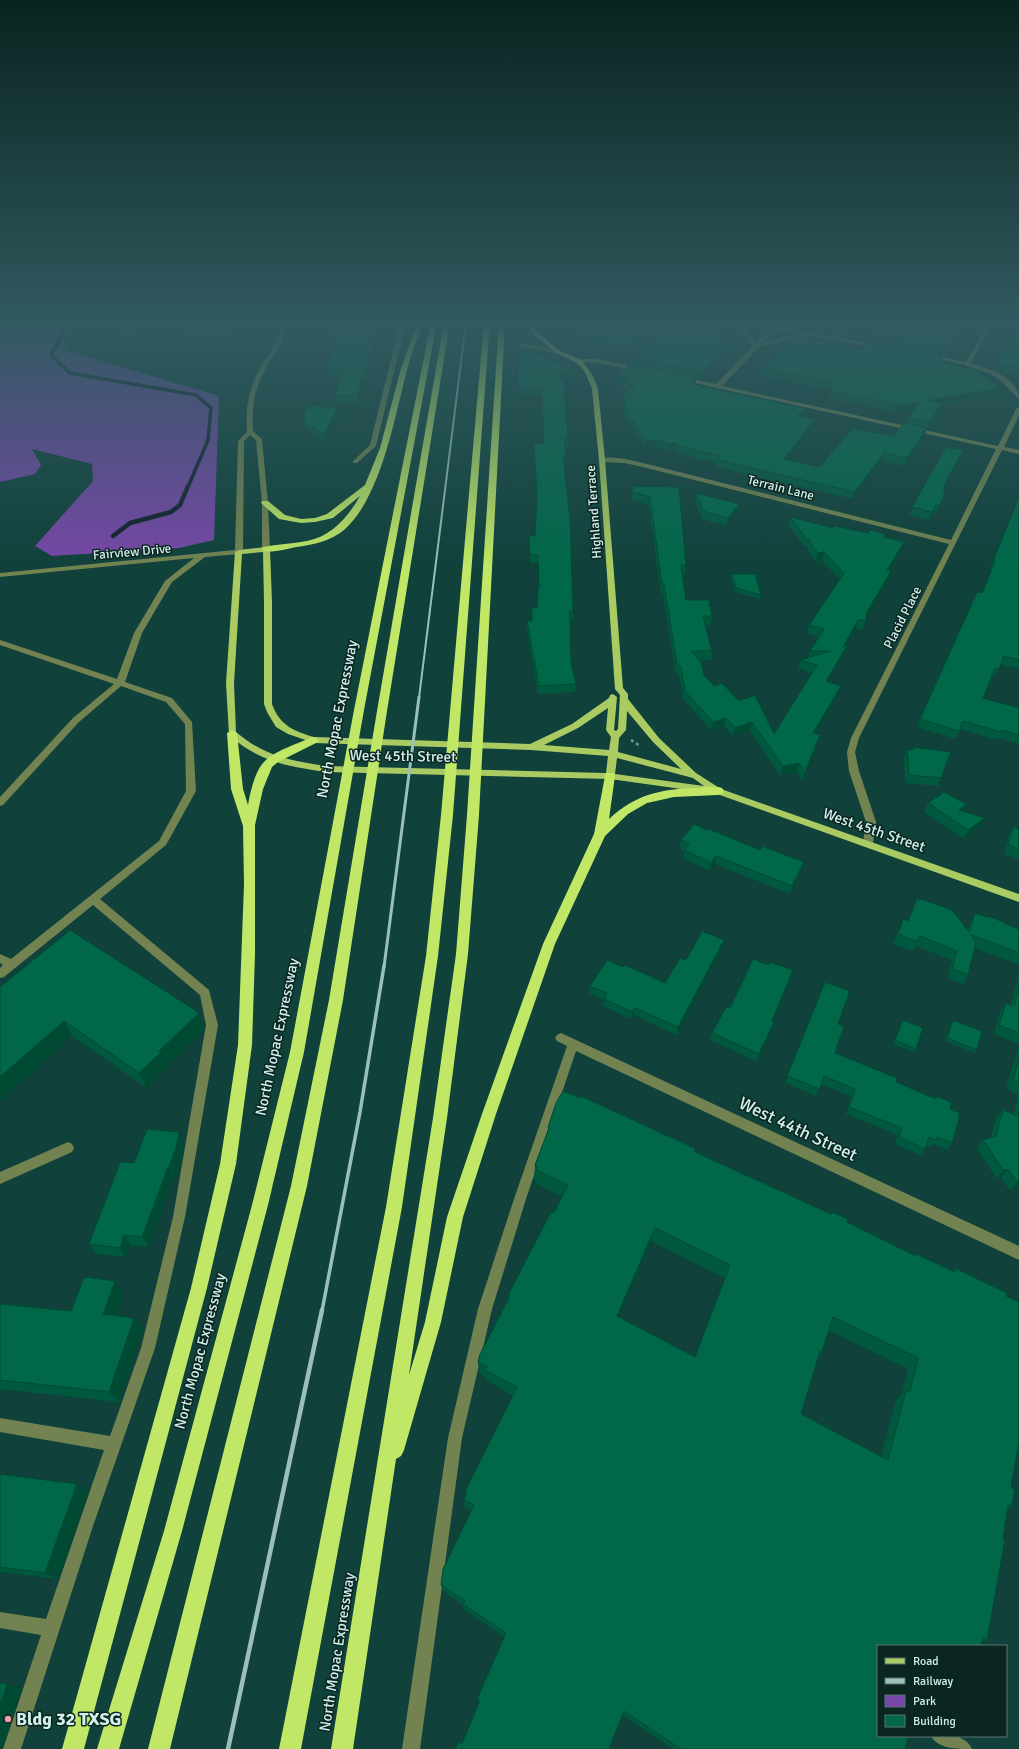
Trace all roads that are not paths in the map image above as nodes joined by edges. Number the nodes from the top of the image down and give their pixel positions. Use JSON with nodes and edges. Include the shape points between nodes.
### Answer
{"nodes":[{"id":1,"x":250,"y":404,"type":"edge"},
{"id":2,"x":383,"y":404,"type":"edge"},
{"id":3,"x":395,"y":404,"type":"edge"},
{"id":4,"x":418,"y":404,"type":"edge"},
{"id":5,"x":433,"y":404,"type":"edge"},
{"id":6,"x":480,"y":404,"type":"edge"},
{"id":7,"x":497,"y":404,"type":"edge"},
{"id":8,"x":596,"y":404,"type":"edge"},
{"id":9,"x":798,"y":404,"type":"edge"},
{"id":10,"x":1019,"y":409,"type":"edge"},
{"id":11,"x":250,"y":432,"type":"junction"},
{"id":12,"x":1000,"y":448,"type":"junction"},
{"id":13,"x":1019,"y":452,"type":"edge"},
{"id":14,"x":602,"y":460,"type":"junction"},
{"id":15,"x":355,"y":462,"type":"dead end"},
{"id":16,"x":368,"y":485,"type":"junction"},
{"id":17,"x":265,"y":503,"type":"junction"},
{"id":18,"x":954,"y":543,"type":"junction"},
{"id":19,"x":266,"y":549,"type":"junction"},
{"id":20,"x":239,"y":552,"type":"junction"},
{"id":21,"x":202,"y":556,"type":"junction"},
{"id":22,"x":0,"y":575,"type":"edge"},
{"id":23,"x":0,"y":642,"type":"edge"},
{"id":24,"x":120,"y":682,"type":"junction"},
{"id":25,"x":619,"y":688,"type":"junction"},
{"id":26,"x":612,"y":700,"type":"junction"},
{"id":27,"x":624,"y":700,"type":"junction"},
{"id":28,"x":232,"y":733,"type":"junction"},
{"id":29,"x":615,"y":737,"type":"junction"},
{"id":30,"x":314,"y":740,"type":"junction"},
{"id":31,"x":531,"y":747,"type":"junction"},
{"id":32,"x":614,"y":754,"type":"junction"},
{"id":33,"x":274,"y":759,"type":"junction"},
{"id":34,"x":610,"y":776,"type":"junction"},
{"id":35,"x":696,"y":776,"type":"junction"},
{"id":36,"x":718,"y":791,"type":"junction"},
{"id":37,"x":0,"y":803,"type":"edge"},
{"id":38,"x":249,"y":825,"type":"junction"},
{"id":39,"x":600,"y":834,"type":"junction"},
{"id":40,"x":868,"y":843,"type":"junction"},
{"id":41,"x":1019,"y":898,"type":"edge"},
{"id":42,"x":93,"y":899,"type":"junction"},
{"id":43,"x":0,"y":958,"type":"edge"},
{"id":44,"x":11,"y":965,"type":"junction"},
{"id":45,"x":0,"y":974,"type":"edge"},
{"id":46,"x":68,"y":1148,"type":"dead end"},
{"id":47,"x":0,"y":1178,"type":"edge"},
{"id":48,"x":1019,"y":1253,"type":"edge"},
{"id":49,"x":0,"y":1425,"type":"edge"},
{"id":50,"x":114,"y":1444,"type":"junction"},
{"id":51,"x":382,"y":1496,"type":"junction"},
{"id":52,"x":0,"y":1620,"type":"edge"},
{"id":53,"x":51,"y":1628,"type":"junction"},
{"id":54,"x":942,"y":1737,"type":"edge"},
{"id":55,"x":12,"y":1749,"type":"edge"},
{"id":56,"x":73,"y":1749,"type":"edge"},
{"id":57,"x":108,"y":1749,"type":"edge"},
{"id":58,"x":159,"y":1749,"type":"edge"},
{"id":59,"x":290,"y":1749,"type":"edge"},
{"id":60,"x":342,"y":1749,"type":"edge"},
{"id":61,"x":411,"y":1749,"type":"edge"},
{"id":62,"x":963,"y":1749,"type":"edge"}],
"edges":[{"from":1,"to":11,"type":"street","name":"West 45th Street"},
{"from":2,"to":15,"type":"street","via":[[373,446]]},
{"from":3,"to":16,"type":"highway","via":[[384,448]]},
{"from":4,"to":57,"type":"highway","name":"North Mopac Expressway","via":[[340,810],[297,1052],[260,1206],[172,1531]]},
{"from":5,"to":58,"type":"highway","via":[[336,1000],[299,1186]]},
{"from":6,"to":59,"type":"highway","via":[[448,815],[432,956],[394,1207]]},
{"from":7,"to":51,"type":"highway","name":"North Mopac Expressway","via":[[473,815],[462,954],[440,1118]]},
{"from":8,"to":14,"type":"main road","name":"Highland Terrace"},
{"from":9,"to":12,"type":"street"},
{"from":10,"to":12,"type":"street","name":"Placid Place"},
{"from":11,"to":17,"type":"street","name":"West 45th Street","via":[[259,439]]},
{"from":11,"to":20,"type":"street","via":[[241,441]]},
{"from":12,"to":13,"type":"street"},
{"from":12,"to":18,"type":"street","name":"Placid Place"},
{"from":14,"to":18,"type":"street","name":"Terrain Lane","via":[[643,465]]},
{"from":14,"to":25,"type":"main road","name":"Highland Terrace"},
{"from":16,"to":17,"type":"highway","via":[[330,516],[315,520],[301,521],[282,517]]},
{"from":16,"to":19,"type":"highway","via":[[348,520],[327,537],[309,543]]},
{"from":17,"to":19,"type":"street","name":"West 45th Street"},
{"from":18,"to":40,"type":"street","name":"Placid Place","via":[[855,738],[851,752],[854,771],[871,822]]},
{"from":19,"to":20,"type":"main road","name":"Fairview Drive"},
{"from":19,"to":30,"type":"main road","name":"West 45th Street","via":[[270,714],[277,724],[288,731]]},
{"from":20,"to":21,"type":"street","name":"Fairview Drive"},
{"from":20,"to":28,"type":"main road","via":[[230,683]]},
{"from":21,"to":22,"type":"street","name":"Fairview Drive"},
{"from":21,"to":24,"type":"street","via":[[168,581],[138,634]]},
{"from":23,"to":24,"type":"street"},
{"from":24,"to":37,"type":"street","via":[[76,720]]},
{"from":24,"to":42,"type":"street","via":[[169,700],[189,724],[191,791],[163,843]]},
{"from":25,"to":26,"type":"main road","name":"Highland Terrace","via":[[613,694]]},
{"from":25,"to":27,"type":"main road","name":"Highland Terrace","via":[[624,694]]},
{"from":26,"to":29,"type":"main road","name":"Highland Terrace","via":[[610,730]]},
{"from":26,"to":31,"type":"main road","via":[[577,726]]},
{"from":27,"to":29,"type":"main road","name":"Highland Terrace","via":[[622,730]]},
{"from":27,"to":35,"type":"main road","via":[[652,737]]},
{"from":28,"to":33,"type":"main road","name":"West 45th Street","via":[[247,746]]},
{"from":28,"to":38,"type":"highway","via":[[237,789]]},
{"from":29,"to":32,"type":"main road","name":"Highland Terrace"},
{"from":30,"to":31,"type":"main road","name":"West 45th Street"},
{"from":30,"to":33,"type":"highway"},
{"from":31,"to":32,"type":"main road","name":"West 45th Street"},
{"from":32,"to":34,"type":"main road","name":"Highland Terrace"},
{"from":32,"to":35,"type":"main road","name":"West 45th Street"},
{"from":33,"to":34,"type":"main road","name":"West 45th Street","via":[[298,765],[357,770]]},
{"from":33,"to":38,"type":"highway","via":[[262,775]]},
{"from":34,"to":36,"type":"main road","name":"West 45th Street"},
{"from":34,"to":39,"type":"highway"},
{"from":35,"to":36,"type":"main road","name":"West 45th Street"},
{"from":36,"to":39,"type":"highway","via":[[664,794],[648,798],[632,806]]},
{"from":36,"to":40,"type":"main road","name":"West 45th Street"},
{"from":38,"to":56,"type":"highway","via":[[250,915],[245,1045],[228,1164],[199,1288]]},
{"from":39,"to":51,"type":"highway","via":[[549,944],[455,1217],[433,1322]]},
{"from":40,"to":41,"type":"main road","name":"West 45th Street"},
{"from":42,"to":44,"type":"street"},
{"from":42,"to":50,"type":"street","via":[[205,993],[212,1025],[179,1217],[148,1348]]},
{"from":43,"to":44,"type":"street"},
{"from":44,"to":45,"type":"street"},
{"from":46,"to":47,"type":"street"},
{"from":48,"to":61,"type":"street","name":"West 44th Street","via":[[567,1041],[485,1309],[455,1438]]},
{"from":49,"to":50,"type":"street"},
{"from":50,"to":53,"type":"street"},
{"from":51,"to":60,"type":"highway","name":"North Mopac Expressway"},
{"from":52,"to":53,"type":"street"},
{"from":53,"to":55,"type":"street"},
{"from":54,"to":62,"type":"street"}]}
